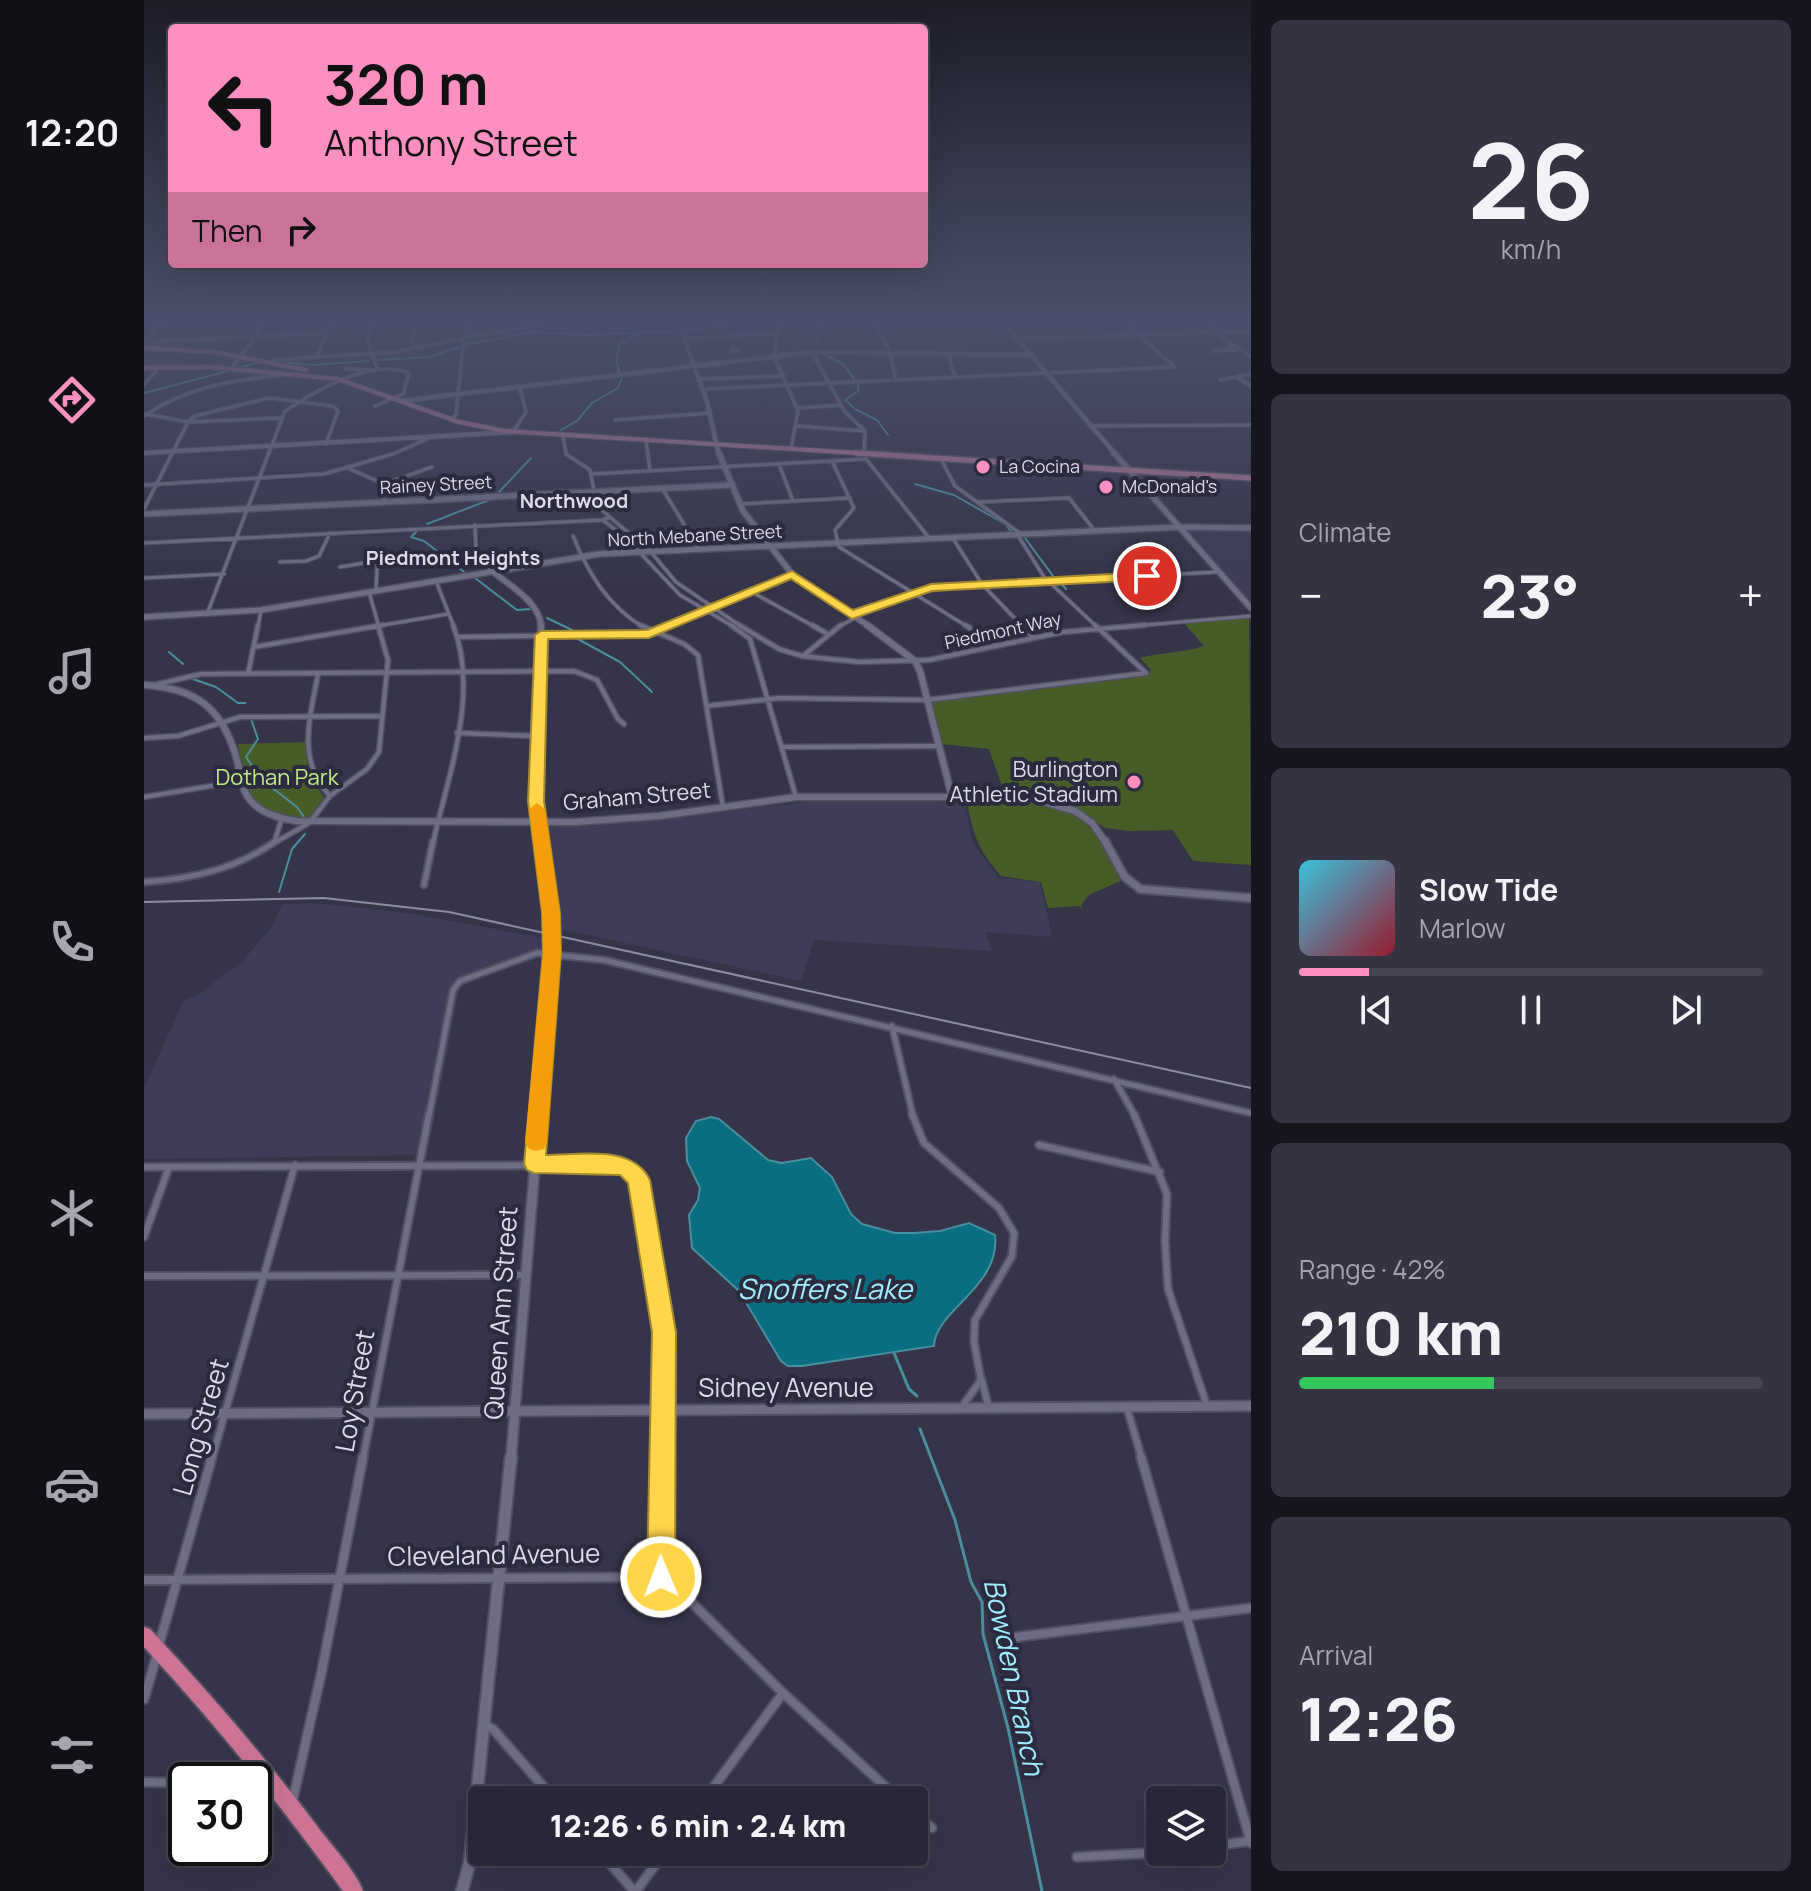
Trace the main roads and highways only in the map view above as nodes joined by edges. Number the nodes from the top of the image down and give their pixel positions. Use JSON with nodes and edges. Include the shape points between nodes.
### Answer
{"nodes":[{"id":1,"x":415,"y":406,"type":"edge"},
{"id":2,"x":1251,"y":478,"type":"edge"},
{"id":3,"x":144,"y":1635,"type":"edge"},
{"id":4,"x":354,"y":1891,"type":"edge"}],
"edges":[{"from":1,"to":2,"type":"main road","via":[[493,432]]},
{"from":3,"to":4,"type":"highway","via":[[258,1765]]}]}
